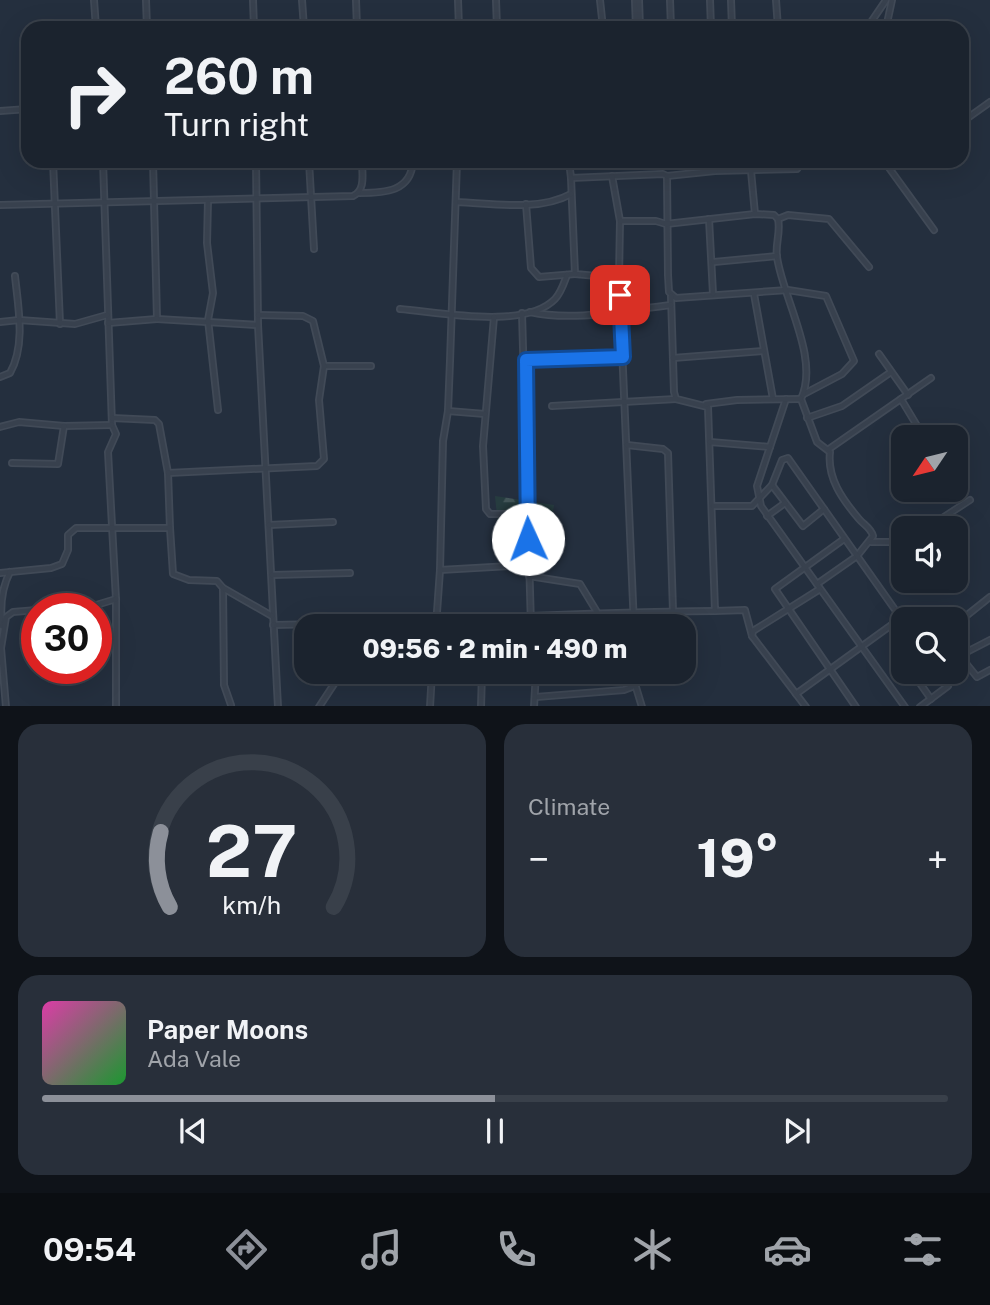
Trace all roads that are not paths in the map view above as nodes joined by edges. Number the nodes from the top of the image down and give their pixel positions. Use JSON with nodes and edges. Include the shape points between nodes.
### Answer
{"nodes":[{"id":1,"x":94,"y":0,"type":"edge"},
{"id":2,"x":146,"y":0,"type":"edge"},
{"id":3,"x":253,"y":0,"type":"edge"},
{"id":4,"x":303,"y":0,"type":"edge"},
{"id":5,"x":356,"y":0,"type":"edge"},
{"id":6,"x":458,"y":0,"type":"edge"},
{"id":7,"x":496,"y":0,"type":"edge"},
{"id":8,"x":600,"y":0,"type":"edge"},
{"id":9,"x":637,"y":0,"type":"edge"},
{"id":10,"x":670,"y":0,"type":"edge"},
{"id":11,"x":710,"y":0,"type":"edge"},
{"id":12,"x":731,"y":0,"type":"edge"},
{"id":13,"x":776,"y":0,"type":"edge"},
{"id":14,"x":886,"y":0,"type":"edge"},
{"id":15,"x":892,"y":0,"type":"edge"},
{"id":16,"x":96,"y":21,"type":"edge"},
{"id":17,"x":147,"y":21,"type":"edge"},
{"id":18,"x":254,"y":21,"type":"edge"},
{"id":19,"x":304,"y":21,"type":"edge"},
{"id":20,"x":358,"y":21,"type":"edge"},
{"id":21,"x":459,"y":21,"type":"edge"},
{"id":22,"x":496,"y":21,"type":"edge"},
{"id":23,"x":603,"y":21,"type":"edge"},
{"id":24,"x":638,"y":21,"type":"edge"},
{"id":25,"x":671,"y":21,"type":"edge"},
{"id":26,"x":711,"y":21,"type":"edge"},
{"id":27,"x":732,"y":21,"type":"edge"},
{"id":28,"x":778,"y":21,"type":"edge"},
{"id":29,"x":872,"y":21,"type":"edge"},
{"id":30,"x":888,"y":21,"type":"edge"},
{"id":31,"x":990,"y":102,"type":"edge"},
{"id":32,"x":21,"y":110,"type":"edge"},
{"id":33,"x":0,"y":111,"type":"edge"},
{"id":34,"x":969,"y":117,"type":"edge"},
{"id":35,"x":53,"y":168,"type":"edge"},
{"id":36,"x":103,"y":168,"type":"edge"},
{"id":37,"x":153,"y":168,"type":"edge"},
{"id":38,"x":256,"y":168,"type":"edge"},
{"id":39,"x":310,"y":168,"type":"edge"},
{"id":40,"x":362,"y":168,"type":"edge"},
{"id":41,"x":412,"y":168,"type":"edge"},
{"id":42,"x":457,"y":168,"type":"edge"},
{"id":43,"x":570,"y":168,"type":"edge"},
{"id":44,"x":715,"y":168,"type":"edge"},
{"id":45,"x":798,"y":168,"type":"edge"},
{"id":46,"x":889,"y":168,"type":"edge"},
{"id":47,"x":715,"y":171,"type":"junction"},
{"id":48,"x":751,"y":171,"type":"junction"},
{"id":49,"x":612,"y":176,"type":"junction"},
{"id":50,"x":667,"y":176,"type":"junction"},
{"id":51,"x":571,"y":178,"type":"junction"},
{"id":52,"x":359,"y":193,"type":"junction"},
{"id":53,"x":571,"y":194,"type":"junction"},
{"id":54,"x":257,"y":198,"type":"junction"},
{"id":55,"x":312,"y":198,"type":"junction"},
{"id":56,"x":155,"y":200,"type":"junction"},
{"id":57,"x":208,"y":200,"type":"junction"},
{"id":58,"x":104,"y":201,"type":"junction"},
{"id":59,"x":456,"y":202,"type":"junction"},
{"id":60,"x":54,"y":203,"type":"junction"},
{"id":61,"x":526,"y":204,"type":"junction"},
{"id":62,"x":0,"y":205,"type":"edge"},
{"id":63,"x":755,"y":214,"type":"junction"},
{"id":64,"x":709,"y":219,"type":"junction"},
{"id":65,"x":778,"y":219,"type":"junction"},
{"id":66,"x":620,"y":221,"type":"junction"},
{"id":67,"x":667,"y":225,"type":"junction"},
{"id":68,"x":934,"y":230,"type":"dead end"},
{"id":69,"x":314,"y":248,"type":"dead end"},
{"id":70,"x":777,"y":256,"type":"junction"},
{"id":71,"x":714,"y":262,"type":"junction"},
{"id":72,"x":869,"y":267,"type":"dead end"},
{"id":73,"x":575,"y":274,"type":"junction"},
{"id":74,"x":567,"y":275,"type":"junction"},
{"id":75,"x":15,"y":276,"type":"dead end"},
{"id":76,"x":619,"y":278,"type":"junction"},
{"id":77,"x":788,"y":290,"type":"junction"},
{"id":78,"x":713,"y":294,"type":"junction"},
{"id":79,"x":754,"y":294,"type":"junction"},
{"id":80,"x":671,"y":296,"type":"junction"},
{"id":81,"x":671,"y":305,"type":"junction"},
{"id":82,"x":400,"y":309,"type":"dead end"},
{"id":83,"x":529,"y":312,"type":"junction"},
{"id":84,"x":622,"y":312,"type":"junction"},
{"id":85,"x":452,"y":313,"type":"junction"},
{"id":86,"x":522,"y":313,"type":"junction"},
{"id":87,"x":107,"y":315,"type":"junction"},
{"id":88,"x":258,"y":315,"type":"junction"},
{"id":89,"x":494,"y":317,"type":"junction"},
{"id":90,"x":157,"y":318,"type":"junction"},
{"id":91,"x":19,"y":320,"type":"junction"},
{"id":92,"x":208,"y":320,"type":"junction"},
{"id":93,"x":0,"y":322,"type":"edge"},
{"id":94,"x":108,"y":323,"type":"junction"},
{"id":95,"x":60,"y":324,"type":"junction"},
{"id":96,"x":258,"y":325,"type":"junction"},
{"id":97,"x":763,"y":351,"type":"junction"},
{"id":98,"x":879,"y":354,"type":"dead end"},
{"id":99,"x":623,"y":357,"type":"junction"},
{"id":100,"x":673,"y":358,"type":"junction"},
{"id":101,"x":526,"y":360,"type":"junction"},
{"id":102,"x":324,"y":366,"type":"junction"},
{"id":103,"x":371,"y":366,"type":"dead end"},
{"id":104,"x":891,"y":372,"type":"junction"},
{"id":105,"x":0,"y":377,"type":"edge"},
{"id":106,"x":931,"y":378,"type":"dead end"},
{"id":107,"x":908,"y":395,"type":"junction"},
{"id":108,"x":802,"y":397,"type":"junction"},
{"id":109,"x":676,"y":399,"type":"junction"},
{"id":110,"x":773,"y":399,"type":"junction"},
{"id":111,"x":786,"y":399,"type":"junction"},
{"id":112,"x":901,"y":400,"type":"junction"},
{"id":113,"x":625,"y":401,"type":"junction"},
{"id":114,"x":706,"y":404,"type":"junction"},
{"id":115,"x":552,"y":406,"type":"dead end"},
{"id":116,"x":218,"y":410,"type":"dead end"},
{"id":117,"x":448,"y":411,"type":"junction"},
{"id":118,"x":485,"y":414,"type":"junction"},
{"id":119,"x":112,"y":418,"type":"junction"},
{"id":120,"x":807,"y":418,"type":"junction"},
{"id":121,"x":112,"y":425,"type":"junction"},
{"id":122,"x":917,"y":425,"type":"edge"},
{"id":123,"x":64,"y":426,"type":"junction"},
{"id":124,"x":0,"y":427,"type":"edge"},
{"id":125,"x":710,"y":442,"type":"junction"},
{"id":126,"x":627,"y":445,"type":"junction"},
{"id":127,"x":770,"y":447,"type":"junction"},
{"id":128,"x":829,"y":449,"type":"junction"},
{"id":129,"x":12,"y":463,"type":"dead end"},
{"id":130,"x":265,"y":466,"type":"junction"},
{"id":131,"x":168,"y":473,"type":"junction"},
{"id":132,"x":772,"y":485,"type":"junction"},
{"id":133,"x":970,"y":500,"type":"dead end"},
{"id":134,"x":759,"y":501,"type":"junction"},
{"id":135,"x":785,"y":503,"type":"junction"},
{"id":136,"x":713,"y":506,"type":"junction"},
{"id":137,"x":824,"y":509,"type":"junction"},
{"id":138,"x":527,"y":514,"type":"junction"},
{"id":139,"x":767,"y":516,"type":"junction"},
{"id":140,"x":945,"y":516,"type":"edge"},
{"id":141,"x":333,"y":522,"type":"dead end"},
{"id":142,"x":269,"y":525,"type":"junction"},
{"id":143,"x":170,"y":528,"type":"junction"},
{"id":144,"x":113,"y":529,"type":"junction"},
{"id":145,"x":844,"y":539,"type":"junction"},
{"id":146,"x":871,"y":542,"type":"junction"},
{"id":147,"x":891,"y":542,"type":"edge"},
{"id":148,"x":857,"y":556,"type":"junction"},
{"id":149,"x":529,"y":565,"type":"junction"},
{"id":150,"x":804,"y":566,"type":"junction"},
{"id":151,"x":440,"y":570,"type":"junction"},
{"id":152,"x":10,"y":572,"type":"junction"},
{"id":153,"x":0,"y":573,"type":"edge"},
{"id":154,"x":350,"y":573,"type":"dead end"},
{"id":155,"x":272,"y":575,"type":"junction"},
{"id":156,"x":529,"y":576,"type":"junction"},
{"id":157,"x":819,"y":586,"type":"junction"},
{"id":158,"x":222,"y":588,"type":"junction"},
{"id":159,"x":116,"y":599,"type":"junction"},
{"id":160,"x":990,"y":599,"type":"edge"},
{"id":161,"x":112,"y":600,"type":"edge"},
{"id":162,"x":893,"y":607,"type":"edge"},
{"id":163,"x":788,"y":610,"type":"junction"},
{"id":164,"x":673,"y":611,"type":"junction"},
{"id":165,"x":715,"y":611,"type":"junction"},
{"id":166,"x":21,"y":612,"type":"edge"},
{"id":167,"x":597,"y":612,"type":"junction"},
{"id":168,"x":635,"y":612,"type":"junction"},
{"id":169,"x":436,"y":614,"type":"edge"},
{"id":170,"x":531,"y":614,"type":"edge"},
{"id":171,"x":564,"y":614,"type":"edge"},
{"id":172,"x":968,"y":615,"type":"edge"},
{"id":173,"x":272,"y":617,"type":"junction"},
{"id":174,"x":273,"y":625,"type":"junction"},
{"id":175,"x":294,"y":625,"type":"edge"},
{"id":176,"x":891,"y":627,"type":"edge"},
{"id":177,"x":2,"y":630,"type":"junction"},
{"id":178,"x":752,"y":636,"type":"junction"},
{"id":179,"x":1,"y":637,"type":"edge"},
{"id":180,"x":990,"y":640,"type":"edge"},
{"id":181,"x":862,"y":646,"type":"junction"},
{"id":182,"x":968,"y":649,"type":"edge"},
{"id":183,"x":968,"y":667,"type":"edge"},
{"id":184,"x":830,"y":668,"type":"junction"},
{"id":185,"x":990,"y":670,"type":"edge"},
{"id":186,"x":1,"y":684,"type":"edge"},
{"id":187,"x":334,"y":684,"type":"edge"},
{"id":188,"x":431,"y":684,"type":"edge"},
{"id":189,"x":482,"y":684,"type":"edge"},
{"id":190,"x":536,"y":684,"type":"edge"},
{"id":191,"x":634,"y":684,"type":"joint"},
{"id":192,"x":920,"y":684,"type":"edge"},
{"id":193,"x":947,"y":684,"type":"edge"},
{"id":194,"x":796,"y":694,"type":"junction"},
{"id":195,"x":536,"y":697,"type":"junction"},
{"id":196,"x":931,"y":699,"type":"junction"},
{"id":197,"x":231,"y":705,"type":"edge"},
{"id":198,"x":6,"y":706,"type":"edge"},
{"id":199,"x":116,"y":706,"type":"edge"},
{"id":200,"x":278,"y":706,"type":"edge"},
{"id":201,"x":318,"y":706,"type":"edge"},
{"id":202,"x":430,"y":706,"type":"edge"},
{"id":203,"x":481,"y":706,"type":"edge"},
{"id":204,"x":534,"y":706,"type":"edge"},
{"id":205,"x":642,"y":706,"type":"edge"},
{"id":206,"x":806,"y":706,"type":"edge"},
{"id":207,"x":856,"y":706,"type":"edge"},
{"id":208,"x":905,"y":706,"type":"edge"},
{"id":209,"x":920,"y":706,"type":"edge"}],
"edges":[{"from":1,"to":16,"type":"street"},
{"from":2,"to":17,"type":"street"},
{"from":3,"to":18,"type":"street"},
{"from":4,"to":19,"type":"street"},
{"from":5,"to":20,"type":"street"},
{"from":6,"to":21,"type":"street"},
{"from":7,"to":22,"type":"street"},
{"from":8,"to":23,"type":"street"},
{"from":9,"to":24,"type":"street"},
{"from":10,"to":25,"type":"street"},
{"from":11,"to":26,"type":"street"},
{"from":12,"to":27,"type":"street"},
{"from":13,"to":28,"type":"street"},
{"from":14,"to":29,"type":"street"},
{"from":15,"to":30,"type":"street"},
{"from":31,"to":34,"type":"street"},
{"from":32,"to":33,"type":"street"},
{"from":35,"to":60,"type":"street"},
{"from":36,"to":58,"type":"street"},
{"from":37,"to":56,"type":"street"},
{"from":38,"to":54,"type":"street"},
{"from":39,"to":55,"type":"street"},
{"from":40,"to":52,"type":"street"},
{"from":41,"to":52,"type":"street","via":[[400,188]]},
{"from":42,"to":59,"type":"street"},
{"from":43,"to":51,"type":"street"},
{"from":44,"to":47,"type":"street"},
{"from":45,"to":48,"type":"street"},
{"from":46,"to":68,"type":"street"},
{"from":47,"to":48,"type":"street"},
{"from":47,"to":50,"type":"street"},
{"from":48,"to":63,"type":"street"},
{"from":49,"to":50,"type":"street"},
{"from":49,"to":51,"type":"street"},
{"from":49,"to":66,"type":"street"},
{"from":50,"to":67,"type":"street"},
{"from":51,"to":53,"type":"street"},
{"from":52,"to":55,"type":"street"},
{"from":53,"to":61,"type":"street","via":[[558,201]]},
{"from":53,"to":73,"type":"street"},
{"from":54,"to":55,"type":"street"},
{"from":54,"to":57,"type":"street"},
{"from":54,"to":88,"type":"street"},
{"from":55,"to":69,"type":"street"},
{"from":56,"to":57,"type":"street"},
{"from":56,"to":58,"type":"street"},
{"from":56,"to":90,"type":"street"},
{"from":57,"to":92,"type":"street","via":[[213,293]]},
{"from":58,"to":60,"type":"street"},
{"from":58,"to":87,"type":"street"},
{"from":59,"to":61,"type":"street"},
{"from":59,"to":85,"type":"street"},
{"from":60,"to":62,"type":"street"},
{"from":60,"to":95,"type":"street"},
{"from":61,"to":74,"type":"street","via":[[531,268],[538,277]]},
{"from":63,"to":64,"type":"street"},
{"from":63,"to":65,"type":"street"},
{"from":64,"to":67,"type":"street"},
{"from":64,"to":71,"type":"street"},
{"from":65,"to":70,"type":"street"},
{"from":65,"to":72,"type":"street","via":[[788,215],[830,219]]},
{"from":66,"to":67,"type":"street"},
{"from":66,"to":76,"type":"street"},
{"from":67,"to":80,"type":"street"},
{"from":70,"to":71,"type":"street"},
{"from":70,"to":77,"type":"street"},
{"from":71,"to":78,"type":"street"},
{"from":73,"to":74,"type":"street"},
{"from":73,"to":76,"type":"street"},
{"from":74,"to":83,"type":"street","via":[[556,298]]},
{"from":75,"to":91,"type":"street"},
{"from":76,"to":84,"type":"street"},
{"from":77,"to":79,"type":"street"},
{"from":77,"to":108,"type":"street","via":[[805,360],[807,384]]},
{"from":77,"to":108,"type":"street","via":[[826,296],[854,361],[842,374]]},
{"from":78,"to":79,"type":"street"},
{"from":78,"to":80,"type":"street"},
{"from":79,"to":97,"type":"street"},
{"from":80,"to":81,"type":"street"},
{"from":81,"to":84,"type":"street"},
{"from":81,"to":100,"type":"street"},
{"from":82,"to":85,"type":"street"},
{"from":83,"to":84,"type":"street","via":[[564,316]]},
{"from":83,"to":86,"type":"street"},
{"from":84,"to":99,"type":"street"},
{"from":85,"to":89,"type":"street"},
{"from":85,"to":117,"type":"street"},
{"from":86,"to":89,"type":"street"},
{"from":86,"to":101,"type":"street"},
{"from":87,"to":94,"type":"street"},
{"from":87,"to":95,"type":"street"},
{"from":88,"to":96,"type":"street"},
{"from":88,"to":102,"type":"street","via":[[309,317]]},
{"from":89,"to":118,"type":"street"},
{"from":90,"to":92,"type":"street"},
{"from":90,"to":94,"type":"street"},
{"from":91,"to":93,"type":"street"},
{"from":91,"to":95,"type":"street"},
{"from":91,"to":105,"type":"street","via":[[14,366]]},
{"from":92,"to":96,"type":"street"},
{"from":92,"to":116,"type":"street"},
{"from":94,"to":119,"type":"street"},
{"from":96,"to":130,"type":"street"},
{"from":97,"to":100,"type":"street"},
{"from":97,"to":110,"type":"street"},
{"from":98,"to":104,"type":"street"},
{"from":99,"to":101,"type":"street"},
{"from":99,"to":113,"type":"street"},
{"from":100,"to":109,"type":"street"},
{"from":101,"to":138,"type":"street"},
{"from":102,"to":103,"type":"street"},
{"from":102,"to":130,"type":"street","via":[[319,400],[324,459],[317,466]]},
{"from":104,"to":107,"type":"street"},
{"from":104,"to":120,"type":"street","via":[[842,406]]},
{"from":106,"to":107,"type":"street"},
{"from":107,"to":112,"type":"street"},
{"from":108,"to":111,"type":"street"},
{"from":108,"to":120,"type":"street"},
{"from":109,"to":113,"type":"street"},
{"from":109,"to":114,"type":"street"},
{"from":110,"to":111,"type":"street"},
{"from":110,"to":114,"type":"street"},
{"from":111,"to":127,"type":"street"},
{"from":112,"to":122,"type":"street"},
{"from":112,"to":128,"type":"street"},
{"from":113,"to":115,"type":"street"},
{"from":113,"to":126,"type":"street"},
{"from":114,"to":125,"type":"street"},
{"from":117,"to":118,"type":"street"},
{"from":117,"to":151,"type":"street"},
{"from":118,"to":138,"type":"street","via":[[487,512]]},
{"from":119,"to":121,"type":"street"},
{"from":119,"to":131,"type":"street","via":[[155,420]]},
{"from":120,"to":128,"type":"street","via":[[817,442]]},
{"from":121,"to":123,"type":"street"},
{"from":121,"to":144,"type":"street","via":[[116,439],[108,452]]},
{"from":123,"to":124,"type":"street","via":[[19,422]]},
{"from":123,"to":129,"type":"street","via":[[58,464]]},
{"from":125,"to":127,"type":"street"},
{"from":125,"to":136,"type":"street"},
{"from":126,"to":164,"type":"street","via":[[668,453]]},
{"from":126,"to":168,"type":"street"},
{"from":127,"to":134,"type":"street","via":[[757,486]]},
{"from":128,"to":146,"type":"street","via":[[833,482],[872,530]]},
{"from":130,"to":131,"type":"street"},
{"from":130,"to":142,"type":"street"},
{"from":131,"to":143,"type":"street"},
{"from":132,"to":134,"type":"street"},
{"from":132,"to":135,"type":"street"},
{"from":132,"to":137,"type":"street","via":[[786,457]]},
{"from":133,"to":140,"type":"street"},
{"from":134,"to":136,"type":"street","via":[[743,508]]},
{"from":134,"to":139,"type":"street"},
{"from":135,"to":137,"type":"street","via":[[803,526]]},
{"from":135,"to":139,"type":"street"},
{"from":136,"to":165,"type":"street"},
{"from":137,"to":145,"type":"street"},
{"from":138,"to":149,"type":"street"},
{"from":139,"to":150,"type":"street"},
{"from":141,"to":142,"type":"street"},
{"from":142,"to":155,"type":"street"},
{"from":143,"to":144,"type":"street"},
{"from":143,"to":158,"type":"street","via":[[173,574],[217,581]]},
{"from":144,"to":152,"type":"street","via":[[76,528],[68,535],[62,564]]},
{"from":144,"to":159,"type":"street"},
{"from":145,"to":148,"type":"street"},
{"from":145,"to":150,"type":"street"},
{"from":146,"to":147,"type":"street"},
{"from":146,"to":148,"type":"street"},
{"from":148,"to":157,"type":"street"},
{"from":148,"to":162,"type":"street"},
{"from":149,"to":151,"type":"street"},
{"from":149,"to":156,"type":"street"},
{"from":150,"to":157,"type":"street"},
{"from":150,"to":163,"type":"street","via":[[775,589]]},
{"from":151,"to":169,"type":"street"},
{"from":152,"to":153,"type":"street"},
{"from":152,"to":177,"type":"street","via":[[1,598]]},
{"from":154,"to":155,"type":"street"},
{"from":155,"to":173,"type":"street"},
{"from":156,"to":167,"type":"street","via":[[580,584]]},
{"from":156,"to":170,"type":"street"},
{"from":157,"to":163,"type":"street"},
{"from":157,"to":181,"type":"street"},
{"from":158,"to":173,"type":"street"},
{"from":158,"to":197,"type":"street","via":[[224,685]]},
{"from":159,"to":161,"type":"street"},
{"from":159,"to":199,"type":"street"},
{"from":160,"to":172,"type":"street"},
{"from":163,"to":178,"type":"street"},
{"from":163,"to":184,"type":"street"},
{"from":164,"to":165,"type":"street"},
{"from":164,"to":168,"type":"street"},
{"from":165,"to":178,"type":"street","via":[[746,610]]},
{"from":166,"to":177,"type":"street","via":[[8,613]]},
{"from":167,"to":168,"type":"street"},
{"from":167,"to":171,"type":"street"},
{"from":173,"to":174,"type":"street"},
{"from":174,"to":175,"type":"street"},
{"from":174,"to":200,"type":"street"},
{"from":176,"to":181,"type":"street"},
{"from":177,"to":179,"type":"street"},
{"from":178,"to":194,"type":"street"},
{"from":179,"to":186,"type":"street"},
{"from":180,"to":182,"type":"street"},
{"from":181,"to":184,"type":"street"},
{"from":181,"to":208,"type":"street"},
{"from":183,"to":185,"type":"street","via":[[977,677]]},
{"from":184,"to":194,"type":"street"},
{"from":184,"to":207,"type":"street"},
{"from":186,"to":198,"type":"street"},
{"from":187,"to":201,"type":"street"},
{"from":188,"to":202,"type":"street"},
{"from":189,"to":203,"type":"street"},
{"from":190,"to":195,"type":"street"},
{"from":191,"to":195,"type":"street","via":[[624,690]]},
{"from":191,"to":205,"type":"street"},
{"from":192,"to":196,"type":"street"},
{"from":193,"to":196,"type":"street"},
{"from":194,"to":206,"type":"street"},
{"from":195,"to":204,"type":"street"},
{"from":196,"to":209,"type":"street"}]}
